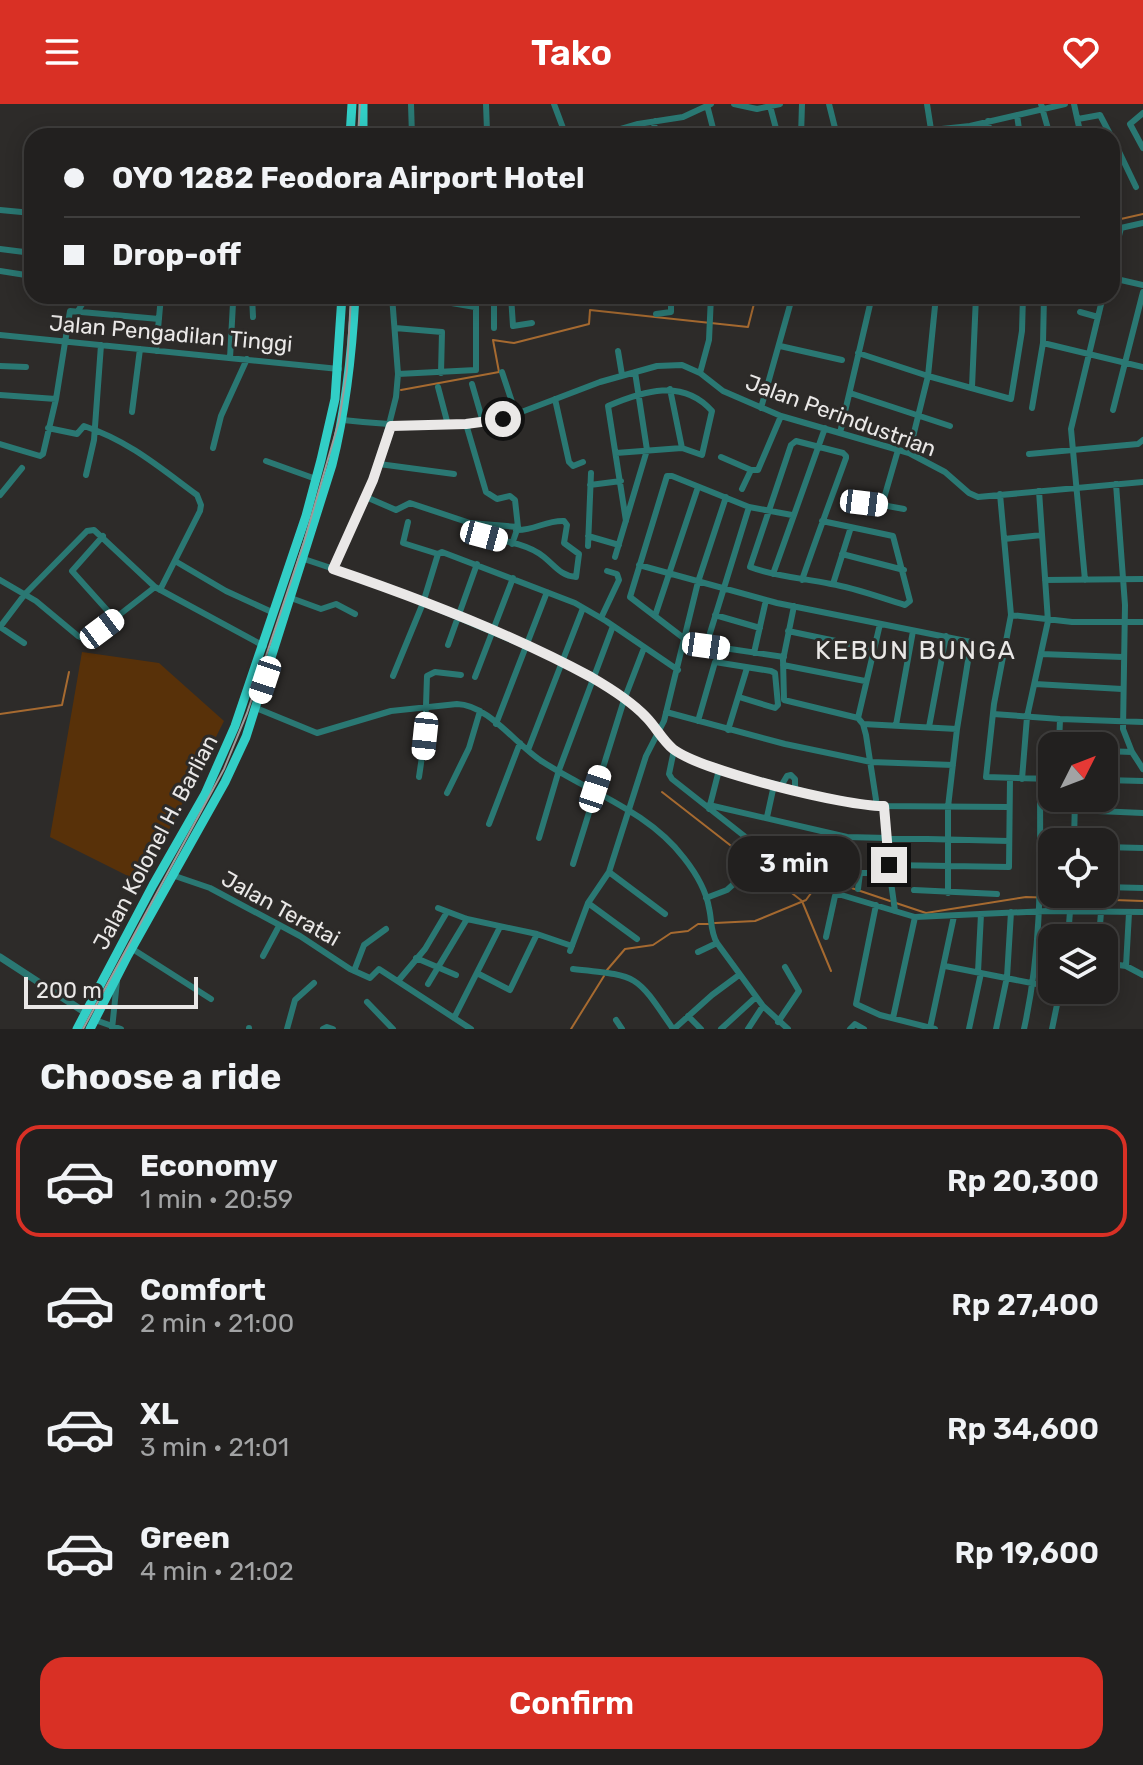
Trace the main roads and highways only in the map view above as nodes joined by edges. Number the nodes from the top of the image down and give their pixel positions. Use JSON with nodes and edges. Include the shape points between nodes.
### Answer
{"nodes":[{"id":1,"x":352,"y":104,"type":"edge"},
{"id":2,"x":363,"y":104,"type":"edge"},
{"id":3,"x":350,"y":128,"type":"edge"},
{"id":4,"x":363,"y":128,"type":"edge"},
{"id":5,"x":342,"y":304,"type":"edge"},
{"id":6,"x":355,"y":304,"type":"edge"},
{"id":7,"x":235,"y":726,"type":"junction"},
{"id":8,"x":248,"y":731,"type":"junction"},
{"id":9,"x":92,"y":1024,"type":"edge"},
{"id":10,"x":77,"y":1029,"type":"edge"}],
"edges":[{"from":1,"to":3,"type":"highway"},
{"from":2,"to":4,"type":"highway"},
{"from":5,"to":7,"type":"highway","name":"Jalan Kolonel H. Barlian","via":[[332,418]]},
{"from":6,"to":8,"type":"highway","via":[[351,365],[332,465]]},
{"from":7,"to":8,"type":"highway"},
{"from":7,"to":10,"type":"highway","name":"Jalan Kolonel H. Barlian","via":[[214,777]]},
{"from":8,"to":9,"type":"highway"}]}
